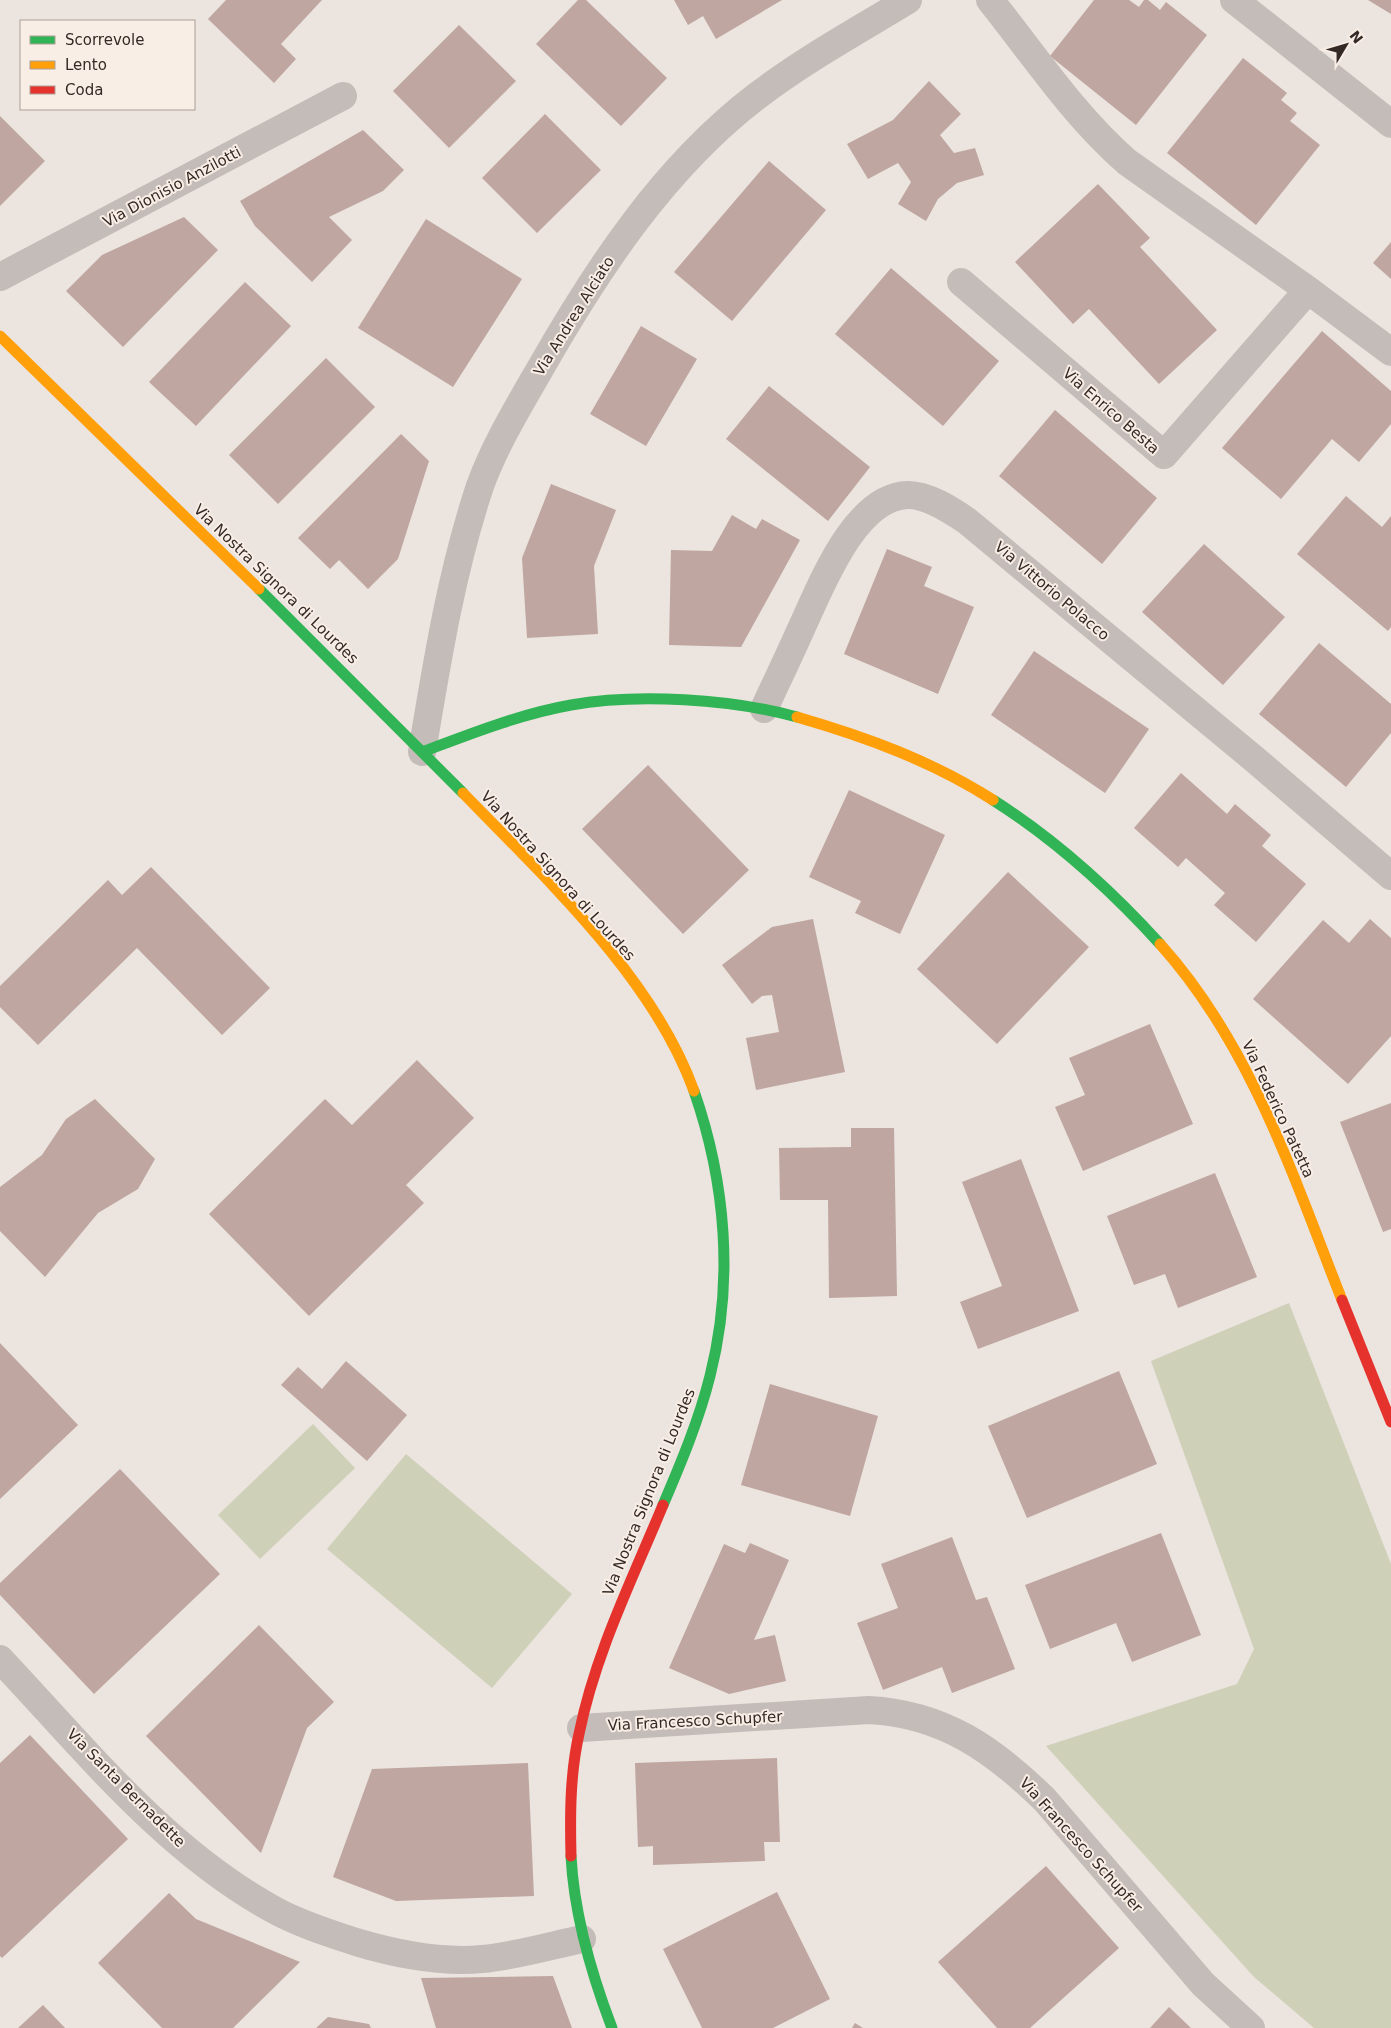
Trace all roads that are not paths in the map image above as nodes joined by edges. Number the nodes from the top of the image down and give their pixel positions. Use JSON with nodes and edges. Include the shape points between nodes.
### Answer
{"nodes":[{"id":1,"x":908,"y":0,"type":"edge"},
{"id":2,"x":990,"y":0,"type":"edge"},
{"id":3,"x":1234,"y":0,"type":"edge"},
{"id":4,"x":343,"y":96,"type":"dead end"},
{"id":5,"x":1391,"y":124,"type":"edge"},
{"id":6,"x":0,"y":277,"type":"edge"},
{"id":7,"x":961,"y":282,"type":"dead end"},
{"id":8,"x":1308,"y":290,"type":"junction"},
{"id":9,"x":0,"y":336,"type":"edge"},
{"id":10,"x":1391,"y":352,"type":"edge"},
{"id":11,"x":764,"y":709,"type":"junction"},
{"id":12,"x":422,"y":752,"type":"junction"},
{"id":13,"x":1391,"y":876,"type":"edge"},
{"id":14,"x":1391,"y":1422,"type":"edge"},
{"id":15,"x":0,"y":1659,"type":"edge"},
{"id":16,"x":581,"y":1728,"type":"junction"},
{"id":17,"x":582,"y":1939,"type":"junction"},
{"id":18,"x":612,"y":2028,"type":"edge"},
{"id":19,"x":1251,"y":2028,"type":"edge"}],
"edges":[{"from":1,"to":12,"type":"street","name":"Via Andrea Alciato","via":[[791,72],[723,124],[650,204],[576,307],[520,404],[482,483],[456,566]]},
{"from":2,"to":8,"type":"street","via":[[1106,144]]},
{"from":3,"to":5,"type":"street"},
{"from":4,"to":6,"type":"street","name":"Via Dionisio Anzilotti"},
{"from":7,"to":8,"type":"street","name":"Via Enrico Besta","via":[[1164,455]]},
{"from":8,"to":10,"type":"street"},
{"from":9,"to":12,"type":"street","name":"Via Nostra Signora di Lourdes"},
{"from":11,"to":12,"type":"street","name":"Via Federico Patetta","via":[[684,700],[586,703],[508,721]]},
{"from":11,"to":13,"type":"street","name":"Via Vittorio Polacco","via":[[832,563],[852,531],[882,503],[916,495],[967,521]]},
{"from":11,"to":14,"type":"street","name":"Via Federico Patetta","via":[[872,740],[977,790],[1019,814],[1061,845],[1133,913],[1213,1012],[1249,1075],[1292,1172]]},
{"from":12,"to":16,"type":"street","name":"Via Nostra Signora di Lourdes","via":[[575,912],[649,1004],[678,1053],[696,1098],[719,1197],[725,1254],[724,1282],[712,1369],[680,1465],[602,1654]]},
{"from":15,"to":17,"type":"street","name":"Via Santa Bernadette","via":[[165,1831],[260,1902],[294,1920],[367,1945],[424,1958],[481,1959]]},
{"from":16,"to":17,"type":"street","name":"Via Nostra Signora di Lourdes","via":[[571,1830],[574,1892]]},
{"from":16,"to":19,"type":"street","name":"Via Francesco Schupfer","via":[[869,1710],[902,1713],[941,1724],[977,1744],[1026,1782],[1203,1984]]},
{"from":17,"to":18,"type":"street","name":"Via Nostra Signora di Lourdes"}]}
